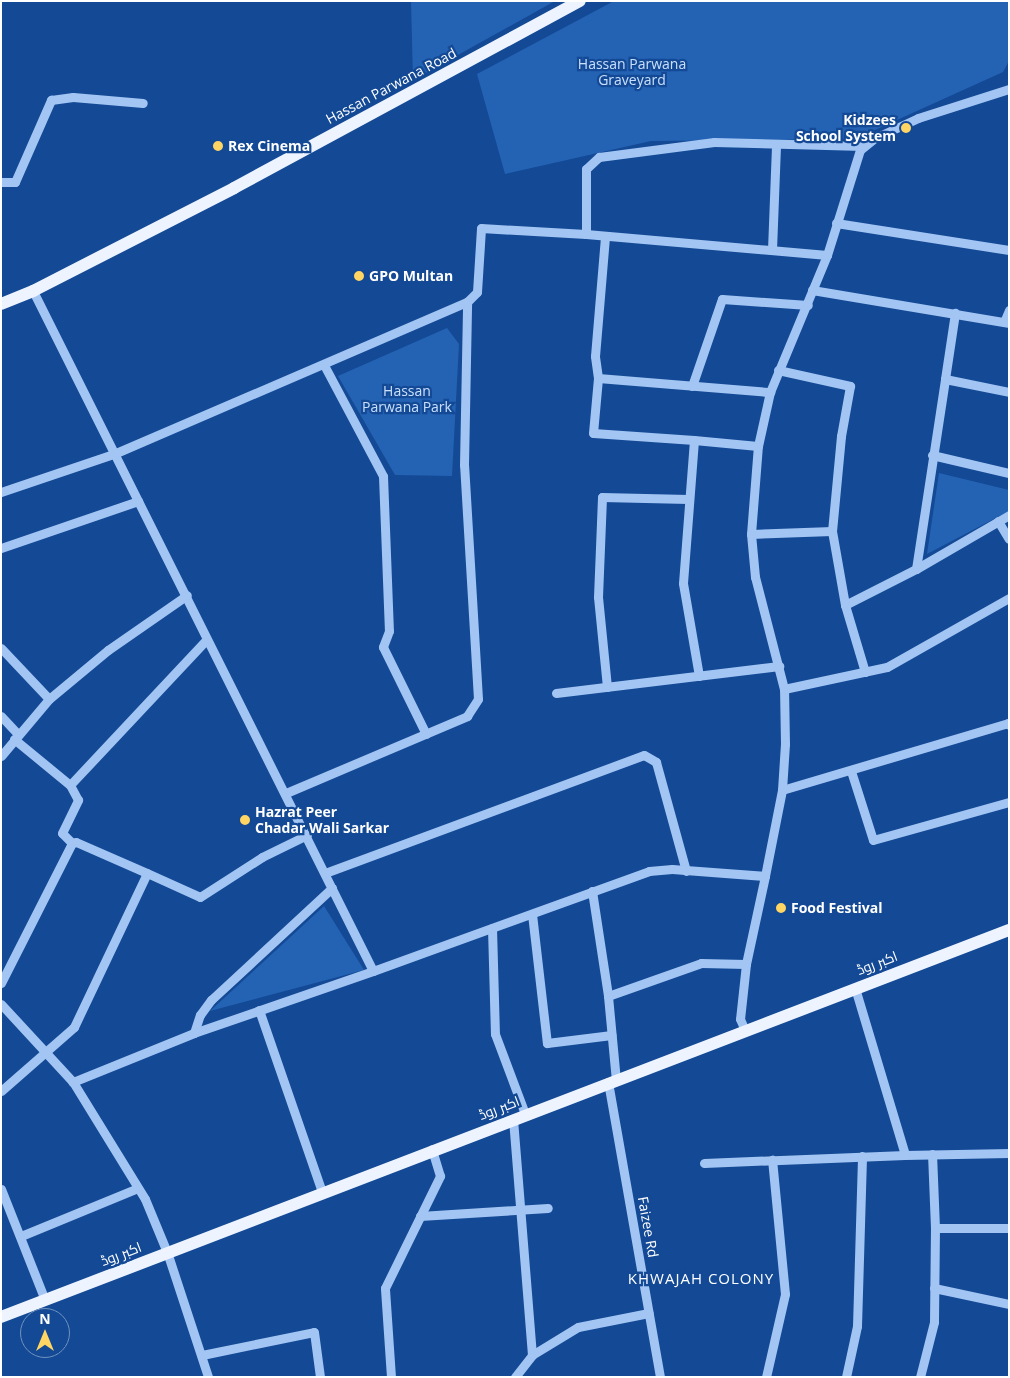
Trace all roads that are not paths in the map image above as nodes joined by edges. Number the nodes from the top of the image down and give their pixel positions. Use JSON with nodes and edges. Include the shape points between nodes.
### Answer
{"nodes":[{"id":1,"x":580,"y":1,"type":"edge"},
{"id":2,"x":1009,"y":89,"type":"edge"},
{"id":3,"x":143,"y":102,"type":"dead end"},
{"id":4,"x":776,"y":144,"type":"junction"},
{"id":5,"x":863,"y":146,"type":"junction"},
{"id":6,"x":1,"y":182,"type":"edge"},
{"id":7,"x":836,"y":224,"type":"junction"},
{"id":8,"x":586,"y":234,"type":"junction"},
{"id":9,"x":605,"y":236,"type":"junction"},
{"id":10,"x":772,"y":250,"type":"junction"},
{"id":11,"x":1009,"y":250,"type":"edge"},
{"id":12,"x":827,"y":255,"type":"junction"},
{"id":13,"x":812,"y":290,"type":"junction"},
{"id":14,"x":33,"y":291,"type":"junction"},
{"id":15,"x":467,"y":302,"type":"junction"},
{"id":16,"x":1,"y":304,"type":"edge"},
{"id":17,"x":808,"y":305,"type":"junction"},
{"id":18,"x":1009,"y":310,"type":"edge"},
{"id":19,"x":955,"y":313,"type":"junction"},
{"id":20,"x":1006,"y":322,"type":"edge"},
{"id":21,"x":324,"y":365,"type":"junction"},
{"id":22,"x":778,"y":370,"type":"junction"},
{"id":23,"x":598,"y":378,"type":"junction"},
{"id":24,"x":945,"y":379,"type":"junction"},
{"id":25,"x":692,"y":386,"type":"junction"},
{"id":26,"x":770,"y":392,"type":"junction"},
{"id":27,"x":1009,"y":392,"type":"edge"},
{"id":28,"x":694,"y":440,"type":"junction"},
{"id":29,"x":758,"y":446,"type":"junction"},
{"id":30,"x":116,"y":453,"type":"junction"},
{"id":31,"x":932,"y":455,"type":"junction"},
{"id":32,"x":1009,"y":473,"type":"edge"},
{"id":33,"x":1,"y":492,"type":"edge"},
{"id":34,"x":688,"y":500,"type":"junction"},
{"id":35,"x":138,"y":501,"type":"junction"},
{"id":36,"x":1009,"y":515,"type":"edge"},
{"id":37,"x":998,"y":521,"type":"junction"},
{"id":38,"x":832,"y":532,"type":"junction"},
{"id":39,"x":752,"y":534,"type":"junction"},
{"id":40,"x":1009,"y":539,"type":"edge"},
{"id":41,"x":1,"y":548,"type":"edge"},
{"id":42,"x":916,"y":570,"type":"junction"},
{"id":43,"x":187,"y":595,"type":"junction"},
{"id":44,"x":1009,"y":598,"type":"edge"},
{"id":45,"x":846,"y":605,"type":"junction"},
{"id":46,"x":206,"y":640,"type":"junction"},
{"id":47,"x":1,"y":648,"type":"edge"},
{"id":48,"x":778,"y":666,"type":"junction"},
{"id":49,"x":865,"y":672,"type":"junction"},
{"id":50,"x":699,"y":676,"type":"junction"},
{"id":51,"x":607,"y":687,"type":"junction"},
{"id":52,"x":784,"y":689,"type":"junction"},
{"id":53,"x":556,"y":693,"type":"dead end"},
{"id":54,"x":49,"y":699,"type":"junction"},
{"id":55,"x":1,"y":716,"type":"edge"},
{"id":56,"x":1009,"y":725,"type":"edge"},
{"id":57,"x":426,"y":734,"type":"junction"},
{"id":58,"x":16,"y":736,"type":"junction"},
{"id":59,"x":1,"y":756,"type":"edge"},
{"id":60,"x":851,"y":771,"type":"junction"},
{"id":61,"x":70,"y":784,"type":"junction"},
{"id":62,"x":782,"y":790,"type":"junction"},
{"id":63,"x":286,"y":793,"type":"junction"},
{"id":64,"x":1009,"y":802,"type":"edge"},
{"id":65,"x":307,"y":835,"type":"junction"},
{"id":66,"x":72,"y":843,"type":"junction"},
{"id":67,"x":686,"y":871,"type":"junction"},
{"id":68,"x":147,"y":873,"type":"junction"},
{"id":69,"x":325,"y":873,"type":"junction"},
{"id":70,"x":764,"y":876,"type":"junction"},
{"id":71,"x":332,"y":888,"type":"junction"},
{"id":72,"x":592,"y":891,"type":"junction"},
{"id":73,"x":532,"y":914,"type":"junction"},
{"id":74,"x":492,"y":928,"type":"junction"},
{"id":75,"x":1009,"y":930,"type":"edge"},
{"id":76,"x":746,"y":964,"type":"junction"},
{"id":77,"x":373,"y":971,"type":"junction"},
{"id":78,"x":1,"y":983,"type":"edge"},
{"id":79,"x":855,"y":988,"type":"junction"},
{"id":80,"x":608,"y":996,"type":"junction"},
{"id":81,"x":1,"y":1004,"type":"edge"},
{"id":82,"x":259,"y":1010,"type":"junction"},
{"id":83,"x":745,"y":1030,"type":"junction"},
{"id":84,"x":194,"y":1032,"type":"junction"},
{"id":85,"x":612,"y":1035,"type":"junction"},
{"id":86,"x":44,"y":1052,"type":"junction"},
{"id":87,"x":612,"y":1081,"type":"junction"},
{"id":88,"x":73,"y":1082,"type":"junction"},
{"id":89,"x":1,"y":1091,"type":"edge"},
{"id":90,"x":519,"y":1117,"type":"junction"},
{"id":91,"x":432,"y":1149,"type":"junction"},
{"id":92,"x":1009,"y":1153,"type":"edge"},
{"id":93,"x":932,"y":1154,"type":"junction"},
{"id":94,"x":905,"y":1155,"type":"junction"},
{"id":95,"x":862,"y":1156,"type":"junction"},
{"id":96,"x":772,"y":1160,"type":"junction"},
{"id":97,"x":704,"y":1163,"type":"dead end"},
{"id":98,"x":138,"y":1188,"type":"junction"},
{"id":99,"x":1,"y":1189,"type":"edge"},
{"id":100,"x":322,"y":1192,"type":"junction"},
{"id":101,"x":548,"y":1208,"type":"dead end"},
{"id":102,"x":519,"y":1211,"type":"junction"},
{"id":103,"x":420,"y":1216,"type":"junction"},
{"id":104,"x":935,"y":1228,"type":"junction"},
{"id":105,"x":1009,"y":1228,"type":"edge"},
{"id":106,"x":21,"y":1236,"type":"junction"},
{"id":107,"x":167,"y":1252,"type":"junction"},
{"id":108,"x":934,"y":1288,"type":"junction"},
{"id":109,"x":45,"y":1300,"type":"junction"},
{"id":110,"x":1009,"y":1304,"type":"edge"},
{"id":111,"x":649,"y":1313,"type":"junction"},
{"id":112,"x":1,"y":1317,"type":"edge"},
{"id":113,"x":202,"y":1355,"type":"junction"},
{"id":114,"x":532,"y":1355,"type":"junction"},
{"id":115,"x":208,"y":1377,"type":"edge"},
{"id":116,"x":320,"y":1377,"type":"edge"},
{"id":117,"x":391,"y":1377,"type":"edge"},
{"id":118,"x":516,"y":1377,"type":"edge"},
{"id":119,"x":660,"y":1377,"type":"edge"},
{"id":120,"x":766,"y":1377,"type":"edge"},
{"id":121,"x":846,"y":1377,"type":"edge"},
{"id":122,"x":920,"y":1377,"type":"edge"}],
"edges":[{"from":1,"to":14,"type":"main road","name":"Hassan Parwana Road","via":[[234,188]]},
{"from":2,"to":5,"type":"street","via":[[918,118]]},
{"from":3,"to":6,"type":"street","via":[[72,97],[51,100],[15,182]]},
{"from":4,"to":5,"type":"street"},
{"from":4,"to":8,"type":"street","via":[[694,143],[598,157],[588,163],[586,169]]},
{"from":4,"to":10,"type":"street"},
{"from":5,"to":7,"type":"street"},
{"from":7,"to":11,"type":"street"},
{"from":7,"to":12,"type":"street"},
{"from":8,"to":9,"type":"street"},
{"from":8,"to":15,"type":"street","via":[[481,228],[477,292]]},
{"from":9,"to":10,"type":"street"},
{"from":9,"to":23,"type":"street","via":[[595,356]]},
{"from":10,"to":12,"type":"street"},
{"from":12,"to":13,"type":"street"},
{"from":13,"to":17,"type":"street"},
{"from":13,"to":19,"type":"street"},
{"from":14,"to":16,"type":"main road","name":"Hassan Parwana Road"},
{"from":14,"to":30,"type":"street"},
{"from":15,"to":21,"type":"street"},
{"from":15,"to":57,"type":"street","via":[[464,465],[480,690],[475,709],[467,716]]},
{"from":17,"to":22,"type":"street"},
{"from":17,"to":25,"type":"street","via":[[722,298]]},
{"from":18,"to":20,"type":"street"},
{"from":19,"to":20,"type":"street"},
{"from":19,"to":24,"type":"street"},
{"from":21,"to":30,"type":"street"},
{"from":21,"to":57,"type":"street","via":[[383,476],[389,631],[383,647]]},
{"from":22,"to":26,"type":"street"},
{"from":22,"to":38,"type":"street","via":[[850,386],[841,436]]},
{"from":23,"to":25,"type":"street"},
{"from":23,"to":28,"type":"street","via":[[593,433]]},
{"from":24,"to":27,"type":"street"},
{"from":24,"to":31,"type":"street"},
{"from":25,"to":26,"type":"street"},
{"from":26,"to":29,"type":"street"},
{"from":28,"to":29,"type":"street"},
{"from":28,"to":34,"type":"street"},
{"from":29,"to":39,"type":"street"},
{"from":30,"to":33,"type":"street"},
{"from":30,"to":35,"type":"street"},
{"from":31,"to":32,"type":"street"},
{"from":31,"to":42,"type":"street"},
{"from":34,"to":50,"type":"street","via":[[682,583]]},
{"from":34,"to":51,"type":"street","via":[[602,497],[598,597]]},
{"from":35,"to":41,"type":"street"},
{"from":35,"to":43,"type":"street"},
{"from":36,"to":37,"type":"street"},
{"from":37,"to":40,"type":"street"},
{"from":37,"to":42,"type":"street"},
{"from":38,"to":39,"type":"street"},
{"from":38,"to":45,"type":"street"},
{"from":39,"to":48,"type":"street","via":[[755,577]]},
{"from":42,"to":45,"type":"street"},
{"from":43,"to":46,"type":"street"},
{"from":43,"to":54,"type":"street","via":[[108,650]]},
{"from":44,"to":49,"type":"street","via":[[887,667]]},
{"from":45,"to":49,"type":"street"},
{"from":46,"to":61,"type":"street"},
{"from":46,"to":63,"type":"street"},
{"from":47,"to":54,"type":"street"},
{"from":48,"to":50,"type":"street"},
{"from":48,"to":52,"type":"street"},
{"from":49,"to":52,"type":"street"},
{"from":50,"to":51,"type":"street"},
{"from":51,"to":53,"type":"street"},
{"from":52,"to":62,"type":"street"},
{"from":54,"to":58,"type":"street"},
{"from":55,"to":58,"type":"street"},
{"from":56,"to":60,"type":"street"},
{"from":57,"to":63,"type":"street"},
{"from":58,"to":59,"type":"street"},
{"from":58,"to":61,"type":"street"},
{"from":60,"to":62,"type":"street"},
{"from":60,"to":64,"type":"street","via":[[873,840]]},
{"from":61,"to":66,"type":"street","via":[[78,800],[62,833]]},
{"from":62,"to":70,"type":"street"},
{"from":63,"to":65,"type":"street"},
{"from":65,"to":68,"type":"street","via":[[262,857],[200,897]]},
{"from":65,"to":69,"type":"street"},
{"from":66,"to":68,"type":"street"},
{"from":66,"to":78,"type":"street"},
{"from":67,"to":69,"type":"street","via":[[656,762],[644,756]]},
{"from":67,"to":70,"type":"street"},
{"from":67,"to":72,"type":"street","via":[[649,871]]},
{"from":68,"to":86,"type":"street","via":[[76,1024]]},
{"from":69,"to":71,"type":"street"},
{"from":70,"to":76,"type":"street"},
{"from":71,"to":77,"type":"street"},
{"from":71,"to":84,"type":"street","via":[[211,1000],[200,1015]]},
{"from":72,"to":73,"type":"street"},
{"from":72,"to":80,"type":"street","name":"Faizee Rd"},
{"from":73,"to":74,"type":"street"},
{"from":73,"to":85,"type":"street","via":[[546,1043]]},
{"from":74,"to":77,"type":"street"},
{"from":74,"to":90,"type":"street","via":[[493,1021]]},
{"from":75,"to":79,"type":"main road","name":"اکبر روڈ"},
{"from":76,"to":80,"type":"street","via":[[701,963]]},
{"from":76,"to":83,"type":"street","via":[[740,1019]]},
{"from":77,"to":82,"type":"street"},
{"from":79,"to":83,"type":"main road","name":"اکبر روڈ"},
{"from":79,"to":94,"type":"street"},
{"from":80,"to":85,"type":"street","name":"Faizee Rd"},
{"from":81,"to":86,"type":"street"},
{"from":82,"to":84,"type":"street"},
{"from":82,"to":100,"type":"street"},
{"from":83,"to":87,"type":"main road","name":"اکبر روڈ"},
{"from":84,"to":88,"type":"street"},
{"from":85,"to":87,"type":"street","name":"Faizee Rd"},
{"from":86,"to":88,"type":"street"},
{"from":86,"to":89,"type":"street"},
{"from":87,"to":90,"type":"main road","name":"اکبر روڈ"},
{"from":87,"to":111,"type":"street","name":"Faizee Rd"},
{"from":88,"to":98,"type":"street"},
{"from":90,"to":91,"type":"main road","name":"اکبر روڈ"},
{"from":90,"to":102,"type":"street"},
{"from":91,"to":100,"type":"main road","name":"اکبر روڈ"},
{"from":91,"to":103,"type":"street","via":[[440,1176]]},
{"from":92,"to":93,"type":"street"},
{"from":93,"to":94,"type":"street"},
{"from":93,"to":104,"type":"street"},
{"from":94,"to":95,"type":"street"},
{"from":95,"to":96,"type":"street"},
{"from":95,"to":121,"type":"street","via":[[857,1326]]},
{"from":96,"to":97,"type":"street"},
{"from":96,"to":120,"type":"street","via":[[785,1294]]},
{"from":98,"to":106,"type":"street"},
{"from":98,"to":107,"type":"street"},
{"from":99,"to":106,"type":"street"},
{"from":100,"to":107,"type":"main road","name":"اکبر روڈ"},
{"from":101,"to":102,"type":"street"},
{"from":102,"to":103,"type":"street"},
{"from":102,"to":114,"type":"street"},
{"from":103,"to":117,"type":"street","via":[[385,1288]]},
{"from":104,"to":105,"type":"street"},
{"from":104,"to":108,"type":"street"},
{"from":106,"to":109,"type":"street"},
{"from":107,"to":109,"type":"main road","name":"اکبر روڈ"},
{"from":107,"to":113,"type":"street"},
{"from":108,"to":110,"type":"street"},
{"from":108,"to":122,"type":"street","via":[[934,1322]]},
{"from":109,"to":112,"type":"main road","name":"اکبر روڈ"},
{"from":111,"to":114,"type":"street","via":[[578,1327]]},
{"from":111,"to":119,"type":"street","name":"Faizee Rd"},
{"from":113,"to":115,"type":"street"},
{"from":113,"to":116,"type":"street","via":[[314,1332]]},
{"from":114,"to":118,"type":"street"}]}
